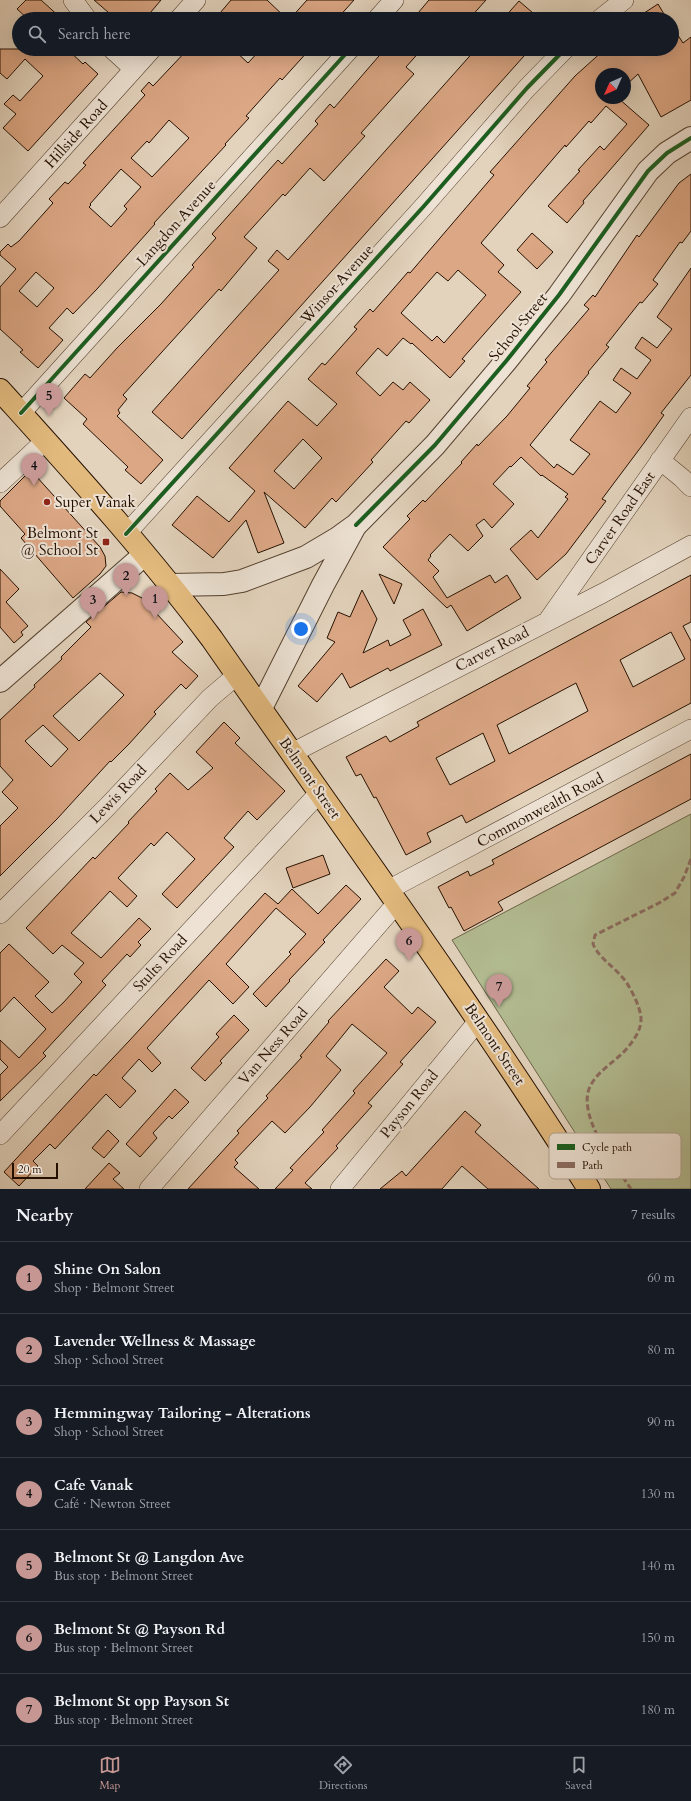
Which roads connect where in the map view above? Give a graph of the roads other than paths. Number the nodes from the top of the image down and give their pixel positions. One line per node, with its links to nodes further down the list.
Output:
1 (73, 0): 5 (street)
2 (196, 0): 6 (street)
3 (394, 0): 7 (street)
4 (624, 0): 8 (street)
5 (82, 12)
6 (185, 12)
7 (383, 12)
8 (609, 12)
9 (120, 56): 13 (street)
10 (146, 56): 13 (street, Hillside Road)
11 (344, 56): 17 (street, Langdon Avenue)
12 (558, 56): 24 (street, Winsor Avenue)
13 (134, 69): 15 (street, Hillside Road)
14 (691, 138): 23 (street, School Street)
15 (0, 218)
16 (0, 390): 17 (main road, Belmont Street)
17 (21, 413): 19 (main road, Belmont Street)
18 (691, 417): 20 (street, Carver Road East)
19 (45, 441): 21 (street); 24 (main road, Belmont Street)
20 (660, 460): 22 (street); 28 (street, Carver Road East)
21 (0, 483)
22 (691, 487)
23 (356, 525): 27 (street, School Street); 31 (street, School Street)
24 (126, 534): 26 (main road, Belmont Street)
25 (691, 545): 28 (street, Carver Road)
26 (144, 555): 27 (main road, Belmont Street); 30 (street)
27 (170, 585): 29 (main road, Belmont Street)
28 (549, 620): 33 (street, Carver Road)
29 (237, 675): 31 (main road, Belmont Street); 36 (street, Lewis Road)
30 (0, 681)
31 (261, 708): 33 (main road, Belmont Street)
32 (691, 729): 35 (street, Commonwealth Road)
33 (292, 753): 34 (main road, Belmont Street)
34 (320, 792): 35 (main road, Belmont Street); 39 (street, Stults Road)
35 (392, 896): 37 (main road, Belmont Street); 41 (street, Van Ness Road)
36 (0, 914)
37 (479, 1020): 38 (main road, Belmont Street); 42 (street, Payson Road)
38 (553, 1133)
39 (0, 1135)
40 (583, 1179): 43 (main road, Belmont Street)
41 (149, 1189)
42 (340, 1189)
43 (589, 1189)

